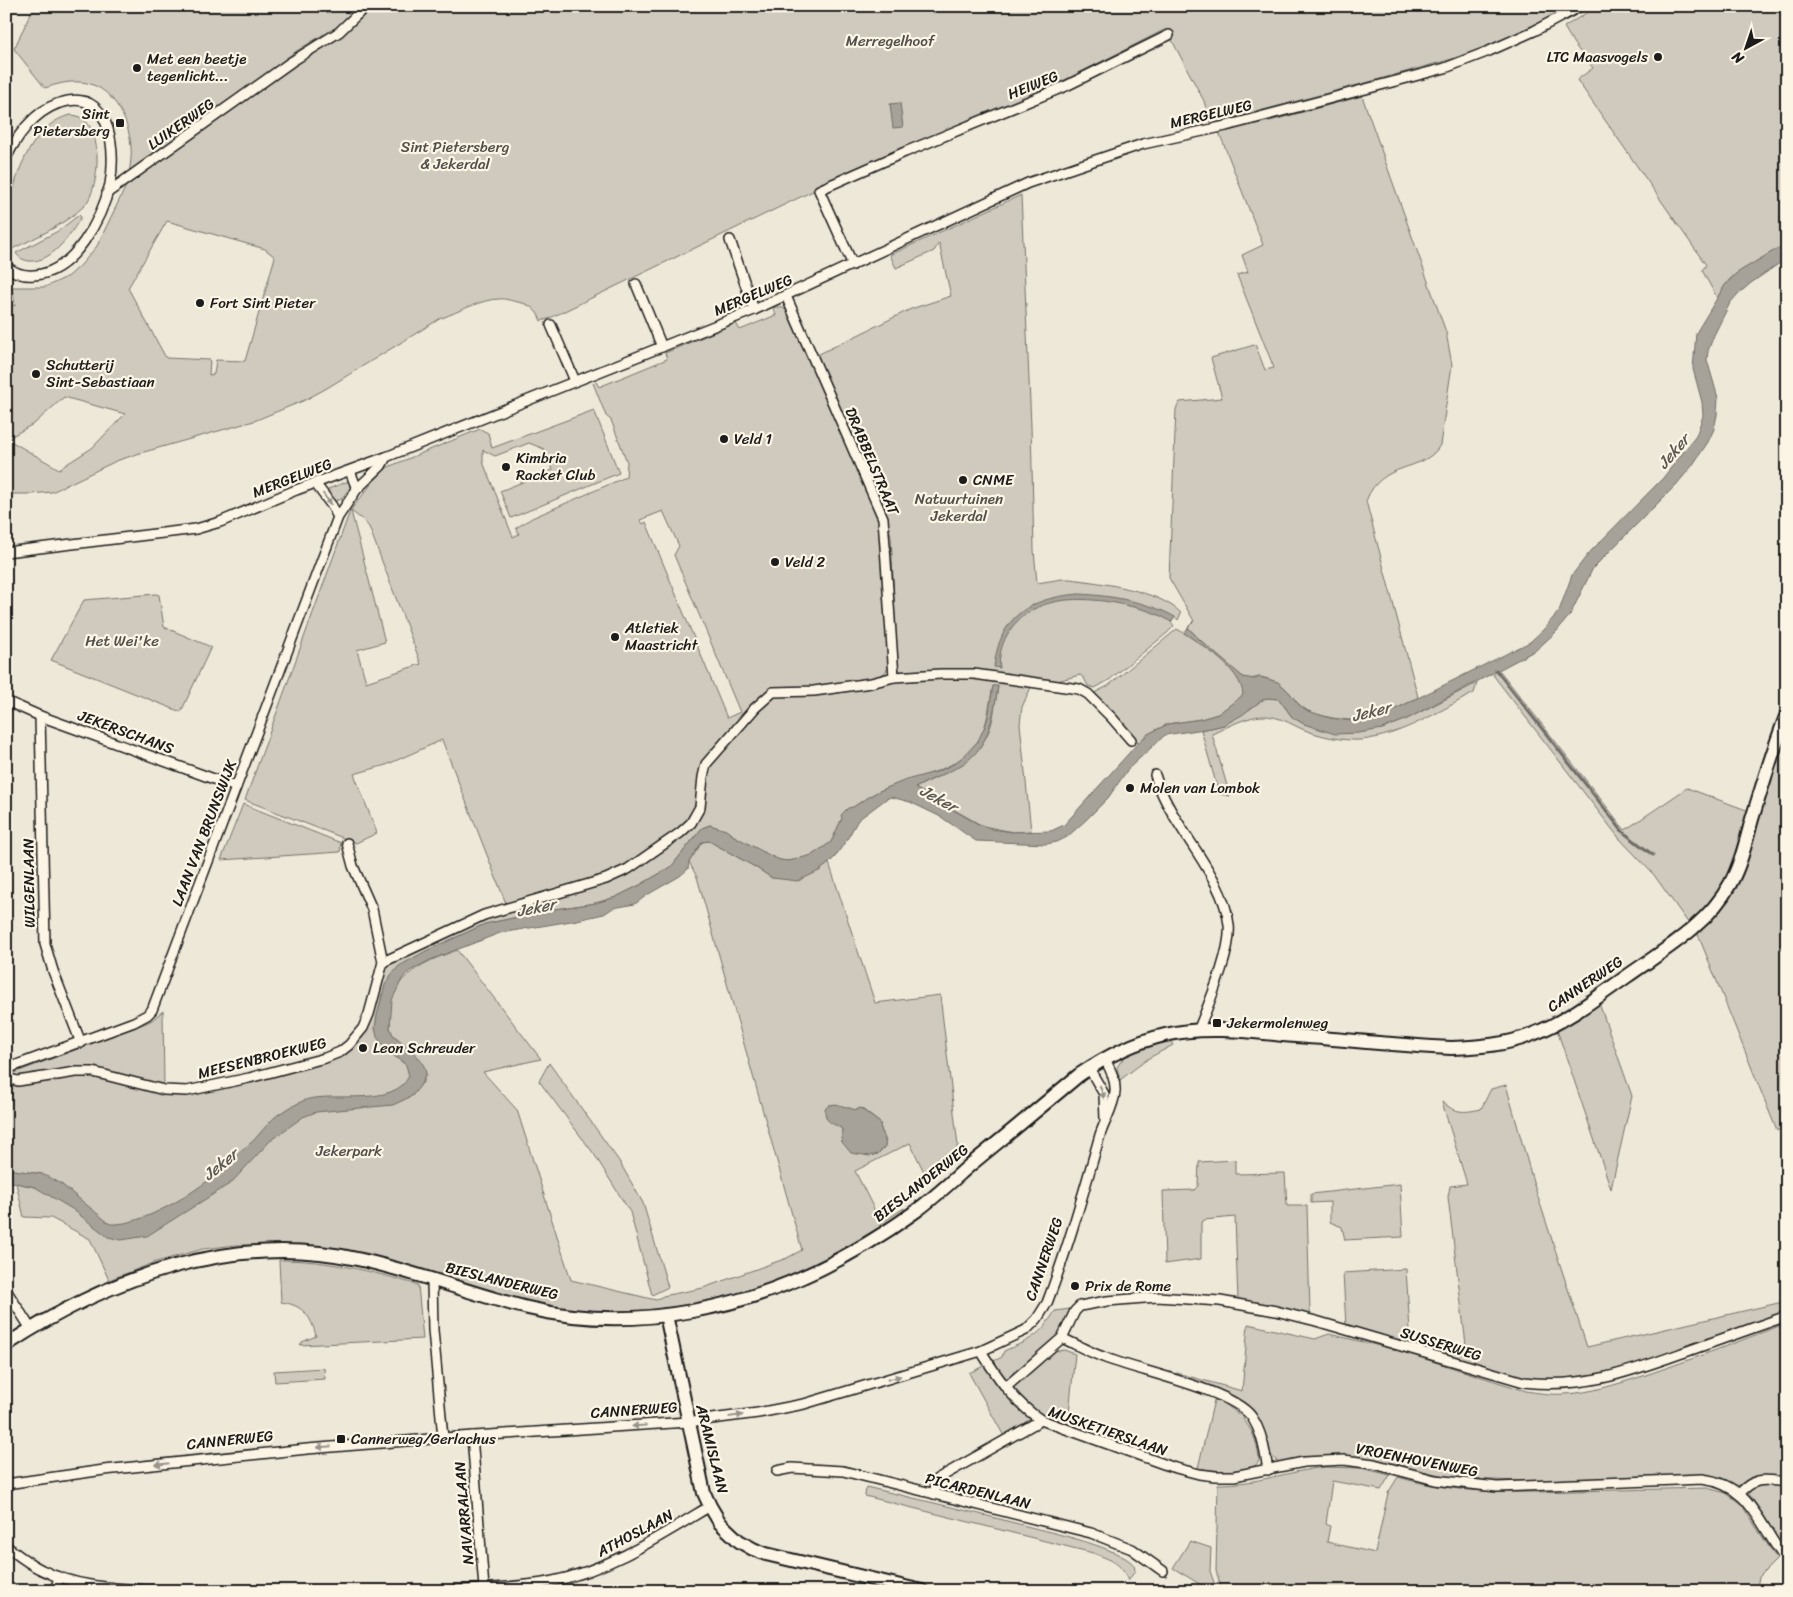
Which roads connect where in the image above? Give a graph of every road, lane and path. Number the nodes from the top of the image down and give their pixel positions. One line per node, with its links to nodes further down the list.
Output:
1 (366, 6): 5 (street, LUIKERWEG)
2 (1581, 6): 7 (street, MERGELWEG)
3 (1169, 35): 7 (street, HEIWEG)
4 (6, 158): 5 (street)
5 (107, 193): 8 (street)
6 (730, 240): 11 (street)
7 (853, 264): 10 (street, MERGELWEG)
8 (6, 266)
9 (636, 284): 13 (street)
10 (786, 296): 11 (street, MERGELWEG); 21 (street, DRABBELSTRAAT)
11 (754, 310): 13 (street, MERGELWEG)
12 (551, 325): 14 (street)
13 (662, 347): 14 (street, MERGELWEG)
14 (575, 382): 15 (street, MERGELWEG)
15 (386, 457): 16 (street, MERGELWEG); 18 (street, LAAN VAN BRUNSWIJK)
16 (350, 471): 17 (street, MERGELWEG); 18 (street)
17 (315, 483): 19 (street, one-way to 19); 20 (street, MERGELWEG)
18 (358, 488): 19 (street, LAAN VAN BRUNSWIJK)
19 (338, 517): 27 (street, LAAN VAN BRUNSWIJK)
20 (6, 552)
21 (894, 677): 25 (street); 29 (street)
22 (6, 701): 24 (street, JEKERSCHANS)
23 (1787, 714): 30 (main road, CANNERWEG)
24 (40, 716): 27 (street, JEKERSCHANS); 31 (street, WILGENLAAN)
25 (1131, 740)
26 (1155, 775): 30 (street)
27 (236, 787): 31 (street, LAAN VAN BRUNSWIJK)
28 (347, 843): 29 (street)
29 (382, 962): 35 (street, MEESENBROEKWEG)
30 (1198, 1031): 32 (main road, CANNERWEG)
31 (81, 1043): 34 (street, LAAN VAN BRUNSWIJK)
32 (1105, 1059): 33 (main road, CANNERWEG); 36 (street, CANNERWEG)
33 (1089, 1068): 36 (street, CANNERWEG, one-way to 36); 39 (main road, BIESLANDERWEG)
34 (6, 1069)
35 (6, 1078)
36 (1105, 1119): 44 (street, CANNERWEG)
37 (432, 1280): 39 (main road, BIESLANDERWEG); 41 (main road, BIESLANDERWEG); 49 (street)
38 (6, 1290): 41 (street)
39 (666, 1316): 47 (main road, ARAMISLAAN)
40 (1787, 1316): 42 (street, SUSSERWEG)
41 (31, 1329): 43 (main road, BIESLANDERWEG)
42 (1062, 1338): 45 (street); 50 (street)
43 (6, 1346)
44 (982, 1351): 45 (street); 47 (street, CANNERWEG, one-way to 44)
45 (1006, 1387): 46 (street)
46 (1041, 1420): 50 (street, MUSKETIERSLAAN); 55 (street, MUSKETIERSLAAN)
47 (688, 1422): 48 (street, CANNERWEG, one-way to 48); 56 (main road, ARAMISLAAN)
48 (472, 1436): 49 (street, CANNERWEG); 62 (street, NAVARRALAAN)
49 (442, 1438): 53 (street, CANNERWEG, one-way to 53)
50 (1268, 1470): 54 (street, VROENHOVENWEG)
51 (777, 1471): 55 (street, PICARDENLAAN)
52 (1787, 1482): 54 (street)
53 (6, 1484)
54 (1740, 1493): 58 (street)
55 (934, 1494): 59 (street, PICARDENLAAN)
56 (710, 1506): 61 (street, ATHOSLAAN); 67 (main road, ARAMISLAAN)
57 (6, 1546): 60 (street)
58 (1787, 1561)
59 (1163, 1570)
60 (59, 1577): 63 (street); 64 (street)
61 (552, 1586): 62 (street, ATHOSLAAN)
62 (484, 1588): 66 (street, ATHOSLAAN)
63 (145, 1590): 65 (street)
64 (55, 1591)
65 (157, 1591)
66 (451, 1591)
67 (922, 1591)

